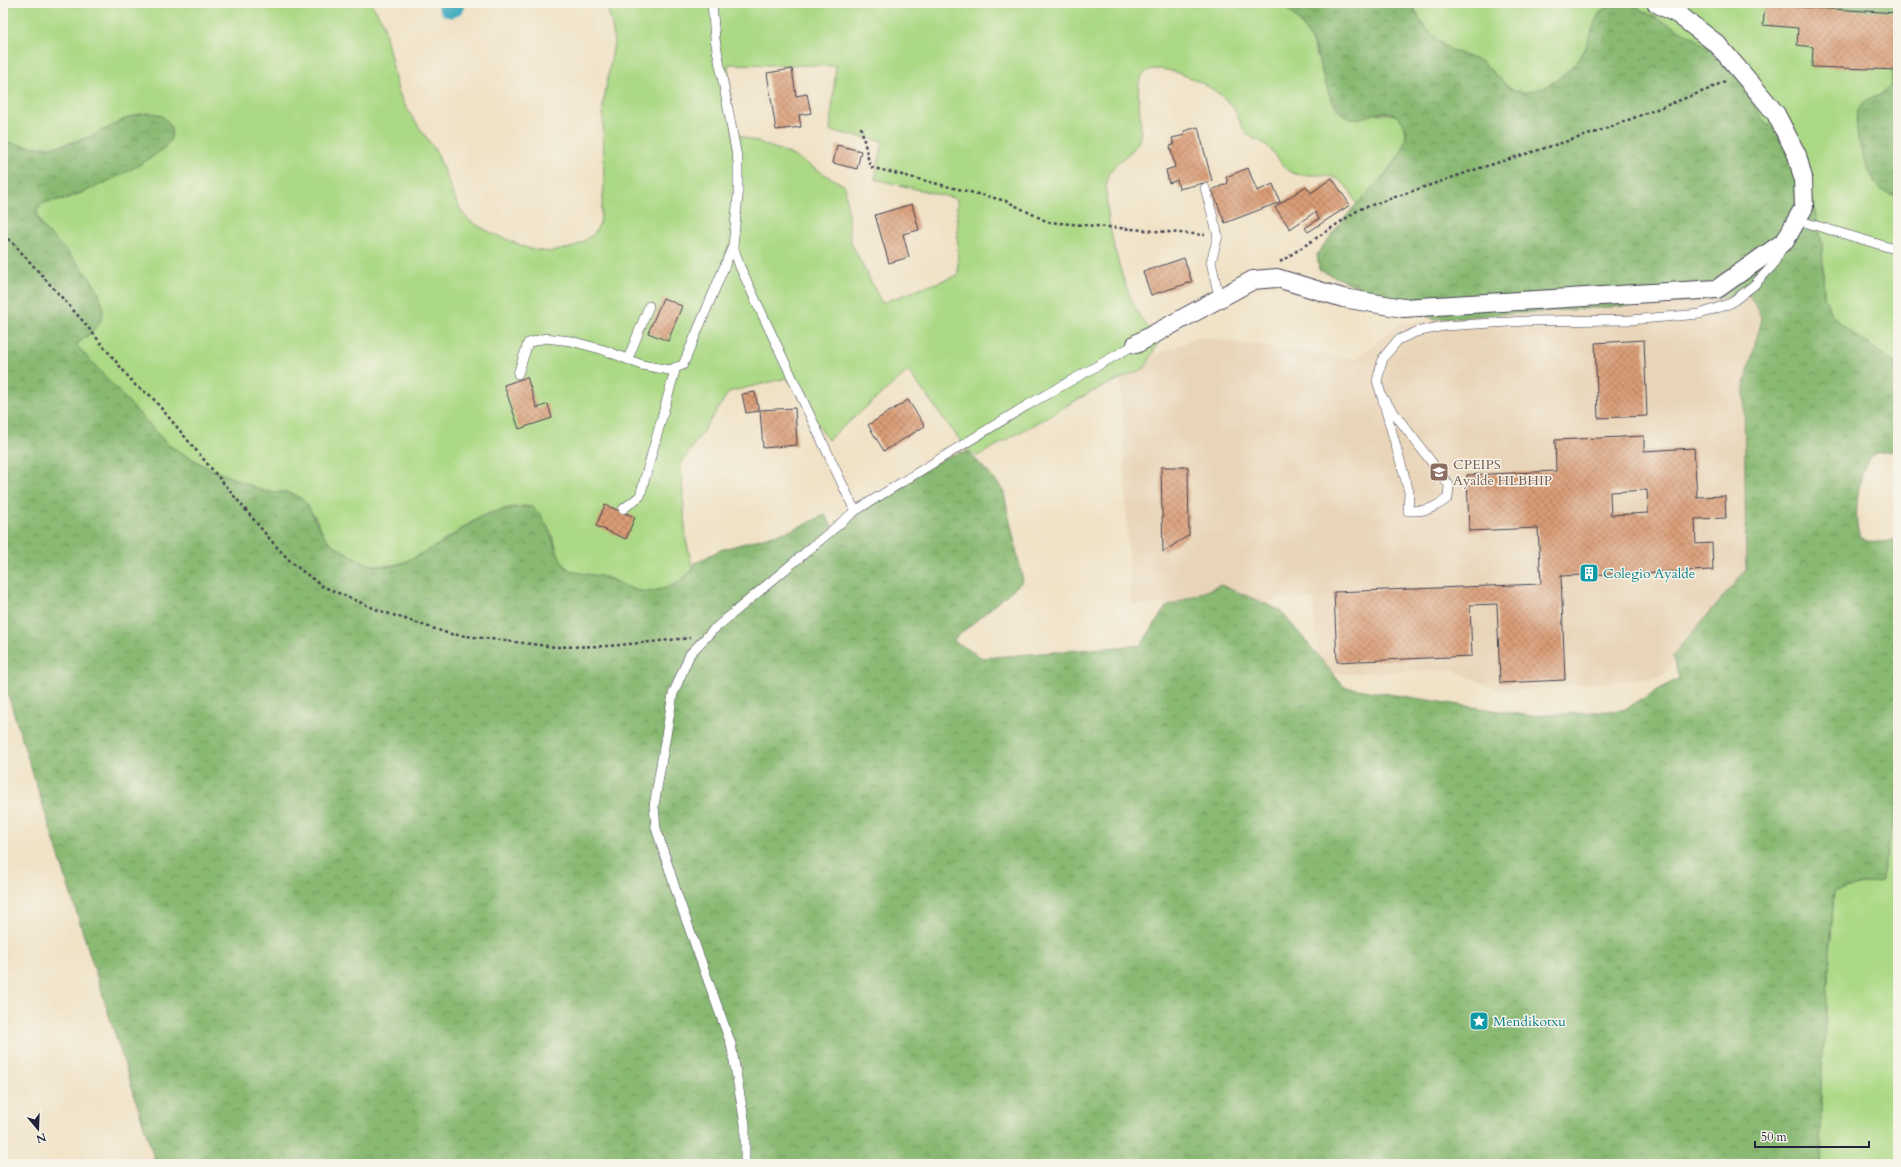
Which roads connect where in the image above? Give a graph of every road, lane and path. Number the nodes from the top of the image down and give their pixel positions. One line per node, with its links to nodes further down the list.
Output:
1 (712, 3): 10 (lane)
2 (1656, 3): 3 (street)
3 (1741, 72): 6 (street); 12 (path)
4 (861, 127): 8 (path)
5 (1205, 188): 8 (lane)
6 (1797, 220): 9 (street); 11 (lane)
7 (3, 236): 22 (path)
8 (1218, 236): 13 (lane)
9 (1785, 241): 13 (street); 19 (lane)
10 (733, 246): 17 (lane); 21 (lane)
11 (1898, 250)
12 (1278, 263)
13 (1220, 297): 15 (street)
14 (649, 306): 16 (lane)
15 (1136, 344): 21 (lane)
16 (628, 359): 17 (lane); 18 (lane)
17 (676, 368): 20 (lane)
18 (518, 374)
19 (1382, 397): 19 (lane)
20 (623, 509)
21 (855, 511): 22 (lane)
22 (708, 635): 23 (lane)
23 (745, 1164)

